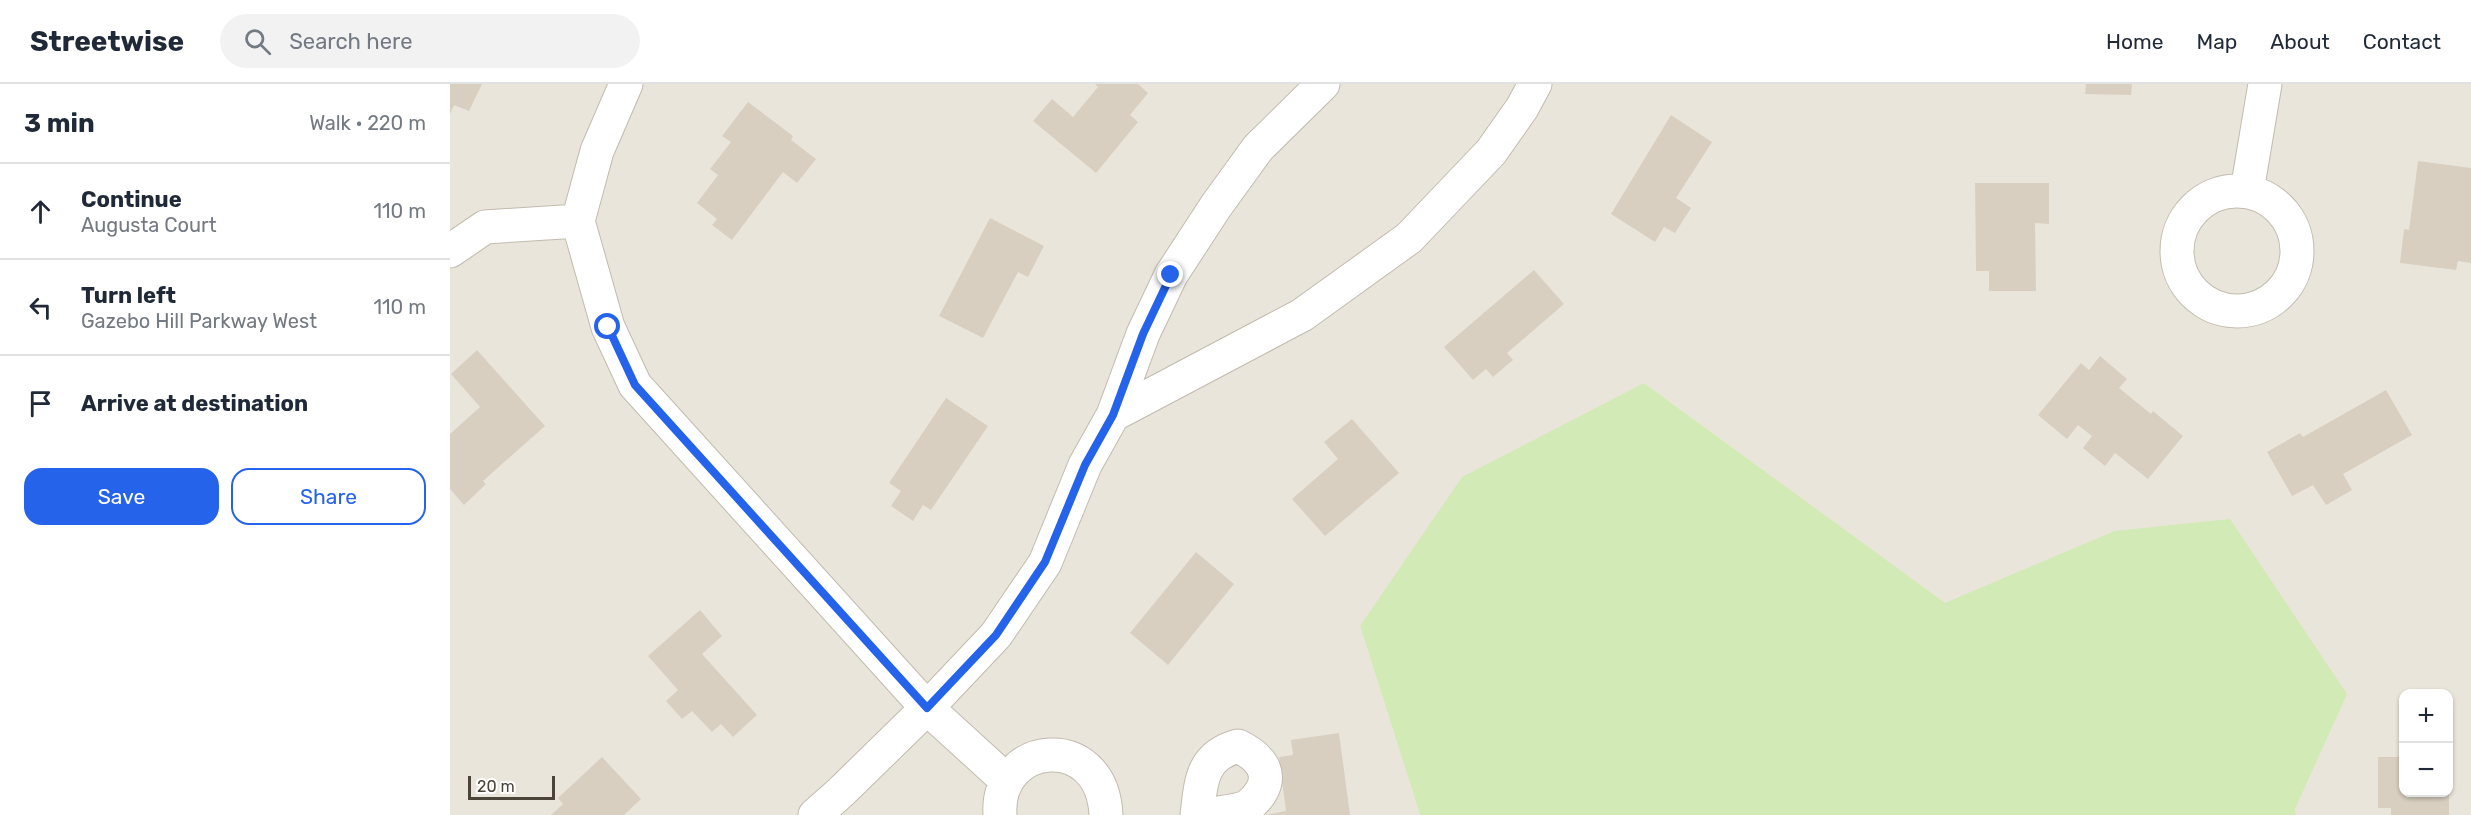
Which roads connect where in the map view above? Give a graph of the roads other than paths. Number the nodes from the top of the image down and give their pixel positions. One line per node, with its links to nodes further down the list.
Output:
1 (626, 84): 6 (street)
2 (1323, 84): 8 (street)
3 (1535, 84): 8 (street)
4 (2265, 84): 5 (street)
5 (2247, 191)
6 (578, 221): 7 (street); 9 (street)
7 (450, 250)
8 (1113, 415): 9 (street)
9 (927, 708): 10 (street); 11 (street)
10 (1006, 780): 12 (street); 13 (street)
11 (814, 815)
12 (1000, 815)
13 (1106, 815)
14 (1197, 815): 15 (street)
15 (1206, 815)

